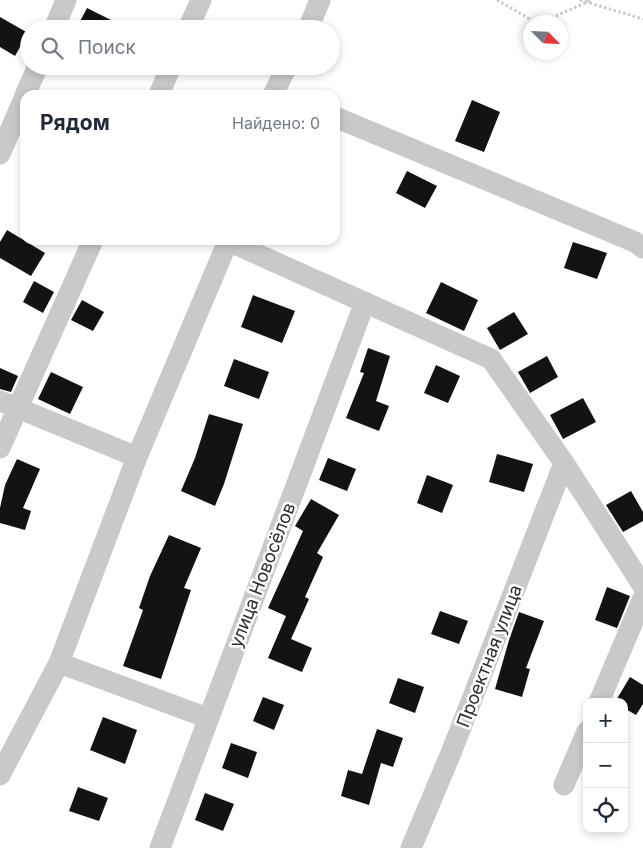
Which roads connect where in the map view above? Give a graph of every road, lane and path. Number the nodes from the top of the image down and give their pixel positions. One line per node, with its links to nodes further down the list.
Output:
1 (66, 0): 11 (street)
2 (201, 0): 12 (street)
3 (320, 0): 13 (street)
4 (497, 0): 8 (path)
5 (580, 0): 7 (path)
6 (592, 0): 7 (path)
7 (587, 2): 9 (path); 10 (path)
8 (523, 15)
9 (558, 15)
10 (643, 19)
11 (58, 20)
12 (192, 20)
13 (312, 20)
14 (34, 75): 17 (street)
15 (168, 75): 18 (street)
16 (284, 75): 19 (street)
17 (27, 90)
18 (160, 90)
19 (279, 90)
20 (20, 107): 22 (street)
21 (340, 120): 26 (street)
22 (0, 154)
23 (90, 245): 28 (street)
24 (226, 245): 30 (street)
25 (239, 245): 27 (street)
26 (643, 248)
27 (365, 302): 31 (street); 36 (street, улица Новосёлов)
28 (8, 405): 29 (street); 30 (street)
29 (0, 448)
30 (137, 457): 34 (street)
31 (564, 464): 32 (street); 41 (street, Проектная улица)
32 (643, 586)
33 (643, 598): 35 (street)
34 (59, 663): 36 (street); 38 (street)
35 (601, 698)
36 (208, 718): 40 (street, улица Новосёлов)
37 (583, 740): 39 (street)
38 (0, 775)
39 (564, 785)
40 (160, 848)
41 (411, 848)

